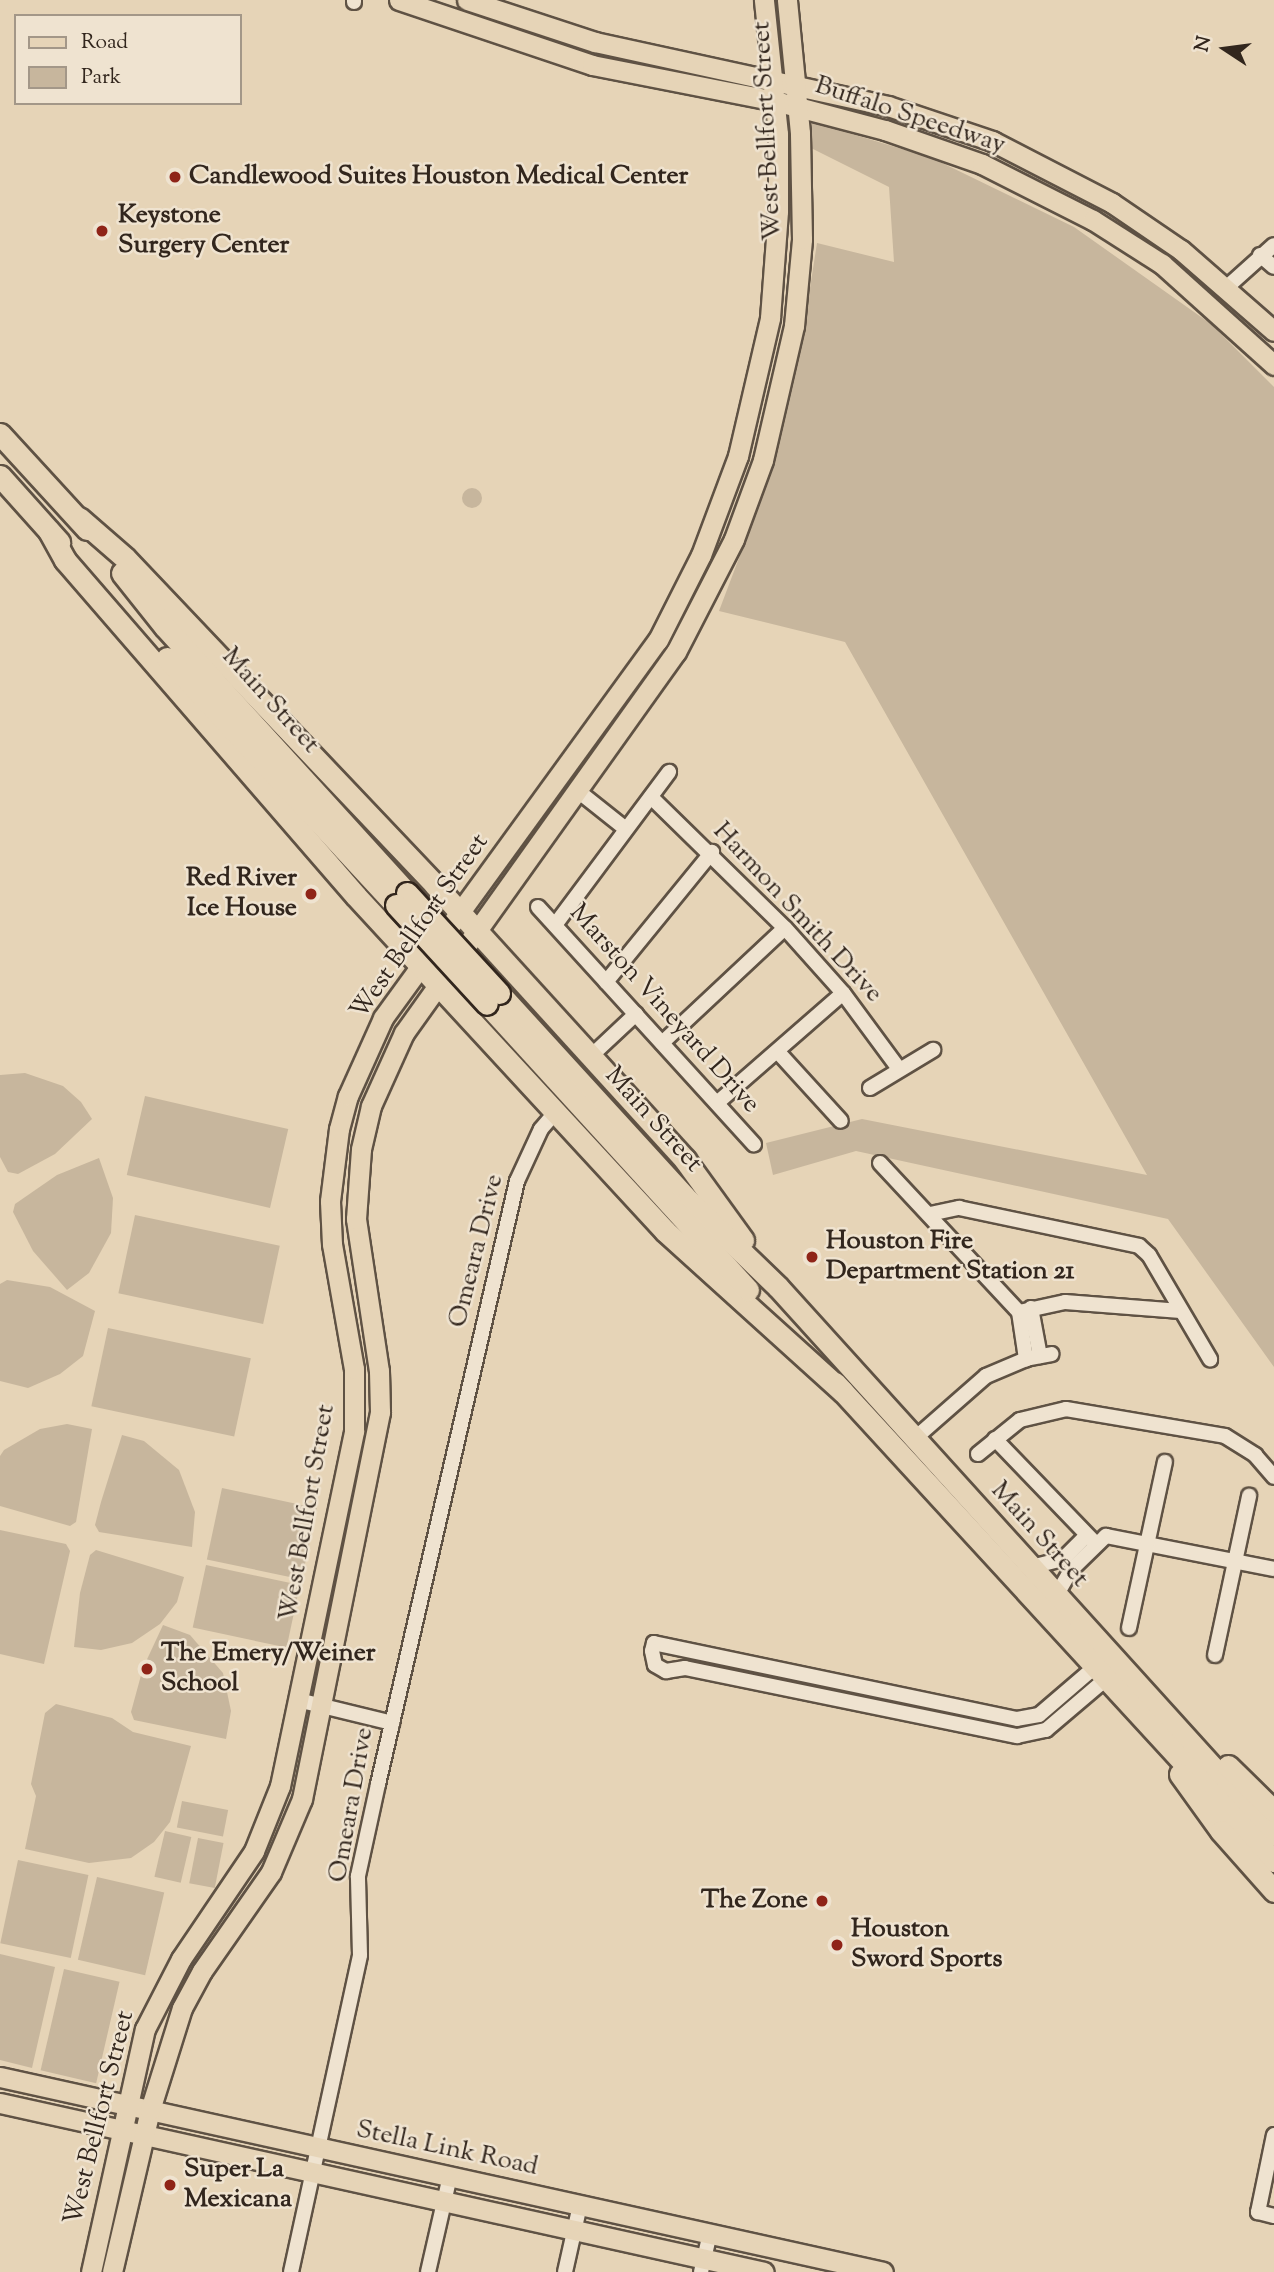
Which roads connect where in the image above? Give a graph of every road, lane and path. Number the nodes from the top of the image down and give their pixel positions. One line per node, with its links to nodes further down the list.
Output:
1 (398, 0): 6 (main road, Buffalo Speedway)
2 (467, 0): 5 (main road, Buffalo Speedway)
3 (764, 0): 7 (main road, West Bellfort Street)
4 (787, 0): 8 (main road, West Bellfort Street)
5 (498, 6): 6 (main road); 7 (main road, Buffalo Speedway)
6 (495, 34): 9 (main road, Buffalo Speedway)
7 (773, 80): 8 (main road, Buffalo Speedway); 9 (main road, West Bellfort Street)
8 (794, 84): 10 (main road, West Bellfort Street); 11 (main road, Buffalo Speedway)
9 (775, 101): 10 (main road, Buffalo Speedway); 17 (main road, West Bellfort Street)
10 (797, 107): 12 (main road, Buffalo Speedway); 18 (main road, West Bellfort Street)
11 (992, 141): 12 (main road); 16 (main road, Buffalo Speedway)
12 (982, 164): 19 (main road, Buffalo Speedway)
13 (1274, 245): 14 (street)
14 (1260, 255): 15 (street); 20 (street)
15 (1274, 267)
16 (1204, 269): 19 (main road); 20 (main road, Buffalo Speedway)
17 (774, 281): 18 (main road); 23 (main road, West Bellfort Street)
18 (799, 282): 24 (main road, West Bellfort Street)
19 (1190, 287): 22 (main road, Buffalo Speedway)
20 (1226, 288): 21 (main road, Buffalo Speedway)
21 (1274, 331)
22 (1274, 365)
23 (752, 407): 24 (main road); 29 (main road, West Bellfort Street)
24 (775, 415): 30 (main road, West Bellfort Street)
25 (0, 434): 27 (highway, Main Street)
26 (0, 476): 28 (highway, Main Street)
27 (79, 518): 37 (highway); 38 (highway, Main Street)
28 (49, 531): 38 (highway, Main Street); 41 (highway)
29 (658, 640): 30 (main road); 32 (main road, West Bellfort Street)
30 (676, 652): 33 (main road, West Bellfort Street)
31 (669, 772): 34 (street)
32 (561, 777): 33 (main road); 40 (main road, West Bellfort Street)
33 (578, 791): 35 (street); 44 (main road, West Bellfort Street)
34 (651, 797): 35 (street); 36 (street, Harmon Smith Drive)
35 (626, 829): 42 (street)
36 (712, 852): 43 (street, Harmon Smith Drive); 47 (street)
37 (435, 886): 40 (highway); 41 (highway)
38 (402, 899): 50 (highway, Main Street, bridge)
39 (538, 907): 42 (street, Marston Vineyard Drive)
40 (460, 914): 44 (highway); 45 (main road, West Bellfort Street)
41 (380, 922): 45 (highway)
42 (555, 925): 47 (street, Marston Vineyard Drive)
43 (785, 928): 49 (street, Harmon Smith Drive); 53 (street)
44 (478, 933): 46 (highway); 48 (main road, West Bellfort Street)
45 (420, 964): 48 (highway); 62 (main road, West Bellfort Street)
46 (512, 971): 52 (highway); 56 (highway)
47 (606, 982): 51 (street, Marston Vineyard Drive)
48 (439, 984): 52 (highway); 63 (main road, West Bellfort Street)
49 (844, 993): 55 (street); 57 (street, Harmon Smith Drive)
50 (493, 998): 67 (highway, Main Street); 73 (highway, Main Street)
51 (633, 1011): 53 (street, Marston Vineyard Drive); 56 (street)
52 (464, 1012): 60 (highway)
53 (662, 1043): 59 (street, Marston Vineyard Drive)
54 (933, 1050): 57 (street)
55 (778, 1052): 59 (street); 61 (street)
56 (588, 1054): 67 (highway)
57 (899, 1069): 58 (street)
58 (870, 1088)
59 (717, 1103): 64 (street, Marston Vineyard Drive)
60 (556, 1112): 73 (highway); 100 (street, Omeara Drive)
61 (841, 1121)
62 (339, 1129): 63 (main road); 69 (main road, West Bellfort Street)
63 (363, 1136): 68 (main road, West Bellfort Street)
64 (754, 1144)
65 (880, 1163): 66 (street)
66 (930, 1214): 70 (street); 71 (street)
67 (778, 1287): 75 (highway, Main Street)
68 (367, 1290): 69 (main road); 79 (main road, West Bellfort Street)
69 (342, 1294): 77 (main road, West Bellfort Street)
70 (1025, 1310): 71 (street); 75 (street)
71 (1181, 1311): 72 (street)
72 (1210, 1359)
73 (843, 1391): 93 (highway, Main Street)
74 (995, 1439): 76 (street); 80 (street); 82 (street)
75 (913, 1440): 86 (highway, Main Street)
76 (978, 1454)
77 (348, 1462): 79 (main road); 97 (main road, West Bellfort Street)
78 (1165, 1462): 83 (street)
79 (373, 1467): 98 (main road, West Bellfort Street)
80 (1274, 1476)
81 (1249, 1496): 85 (street)
82 (1091, 1540): 83 (street); 84 (street)
83 (1148, 1542): 85 (street); 89 (street)
84 (1073, 1558): 86 (street); 88 (street)
85 (1235, 1560): 87 (street); 90 (street)
86 (1031, 1567): 88 (highway, Main Street)
87 (1274, 1569)
88 (1056, 1596): 93 (highway, Main Street)
89 (1129, 1628)
90 (1214, 1655)
91 (712, 1656): 92 (street); 92 (street); 94 (street)
92 (708, 1672): 96 (street)
93 (1109, 1672): 95 (highway, Main Street); 99 (street); 101 (street); 102 (highway); 103 (highway, Main Street)
94 (842, 1682): 96 (street); 99 (street)
95 (1123, 1696): 104 (highway, Main Street); 105 (highway)
96 (838, 1698): 101 (street)
97 (298, 1700): 98 (street); 106 (main road, West Bellfort Street)
98 (321, 1706): 100 (street); 107 (main road, West Bellfort Street)
99 (991, 1714): 101 (street)
100 (392, 1723): 115 (street, Omeara Drive)
101 (987, 1730)
102 (1274, 1811)
103 (1274, 1835)
104 (1274, 1861)
105 (1274, 1891)
106 (193, 1942): 107 (main road); 110 (main road, West Bellfort Street)
107 (212, 1958): 111 (main road, West Bellfort Street)
108 (0, 2077): 110 (main road, Stella Link Road)
109 (0, 2103): 112 (main road, Stella Link Road)
110 (128, 2105): 111 (main road, Stella Link Road); 112 (main road, West Bellfort Street)
111 (150, 2110): 113 (main road, West Bellfort Street); 115 (main road, Stella Link Road)
112 (122, 2130): 113 (main road, Stella Link Road); 124 (main road, West Bellfort Street)
113 (144, 2135): 117 (main road, Stella Link Road); 125 (main road, West Bellfort Street)
114 (1274, 2135): 116 (street)
115 (318, 2147): 117 (street, Omeara Drive); 118 (main road, Stella Link Road)
116 (1272, 2153): 121 (street)
117 (313, 2172): 119 (main road, Stella Link Road); 130 (street, Omeara Drive)
118 (450, 2176): 119 (street); 120 (main road, Stella Link Road)
119 (444, 2201): 122 (main road, Stella Link Road); 131 (street)
120 (580, 2205): 122 (street); 123 (main road, Stella Link Road)
121 (1274, 2216)
122 (574, 2230): 126 (main road, Stella Link Road); 132 (street)
123 (710, 2234): 126 (street); 127 (main road, Stella Link Road)
124 (96, 2247): 125 (main road); 128 (main road, West Bellfort Street)
125 (116, 2252): 129 (main road, West Bellfort Street)
126 (703, 2265): 133 (main road, Stella Link Road)
127 (838, 2267): 134 (main road, Stella Link Road)
128 (91, 2272)
129 (112, 2272)
130 (291, 2272)
131 (428, 2272)
132 (565, 2272)
133 (764, 2272)
134 (883, 2272)

